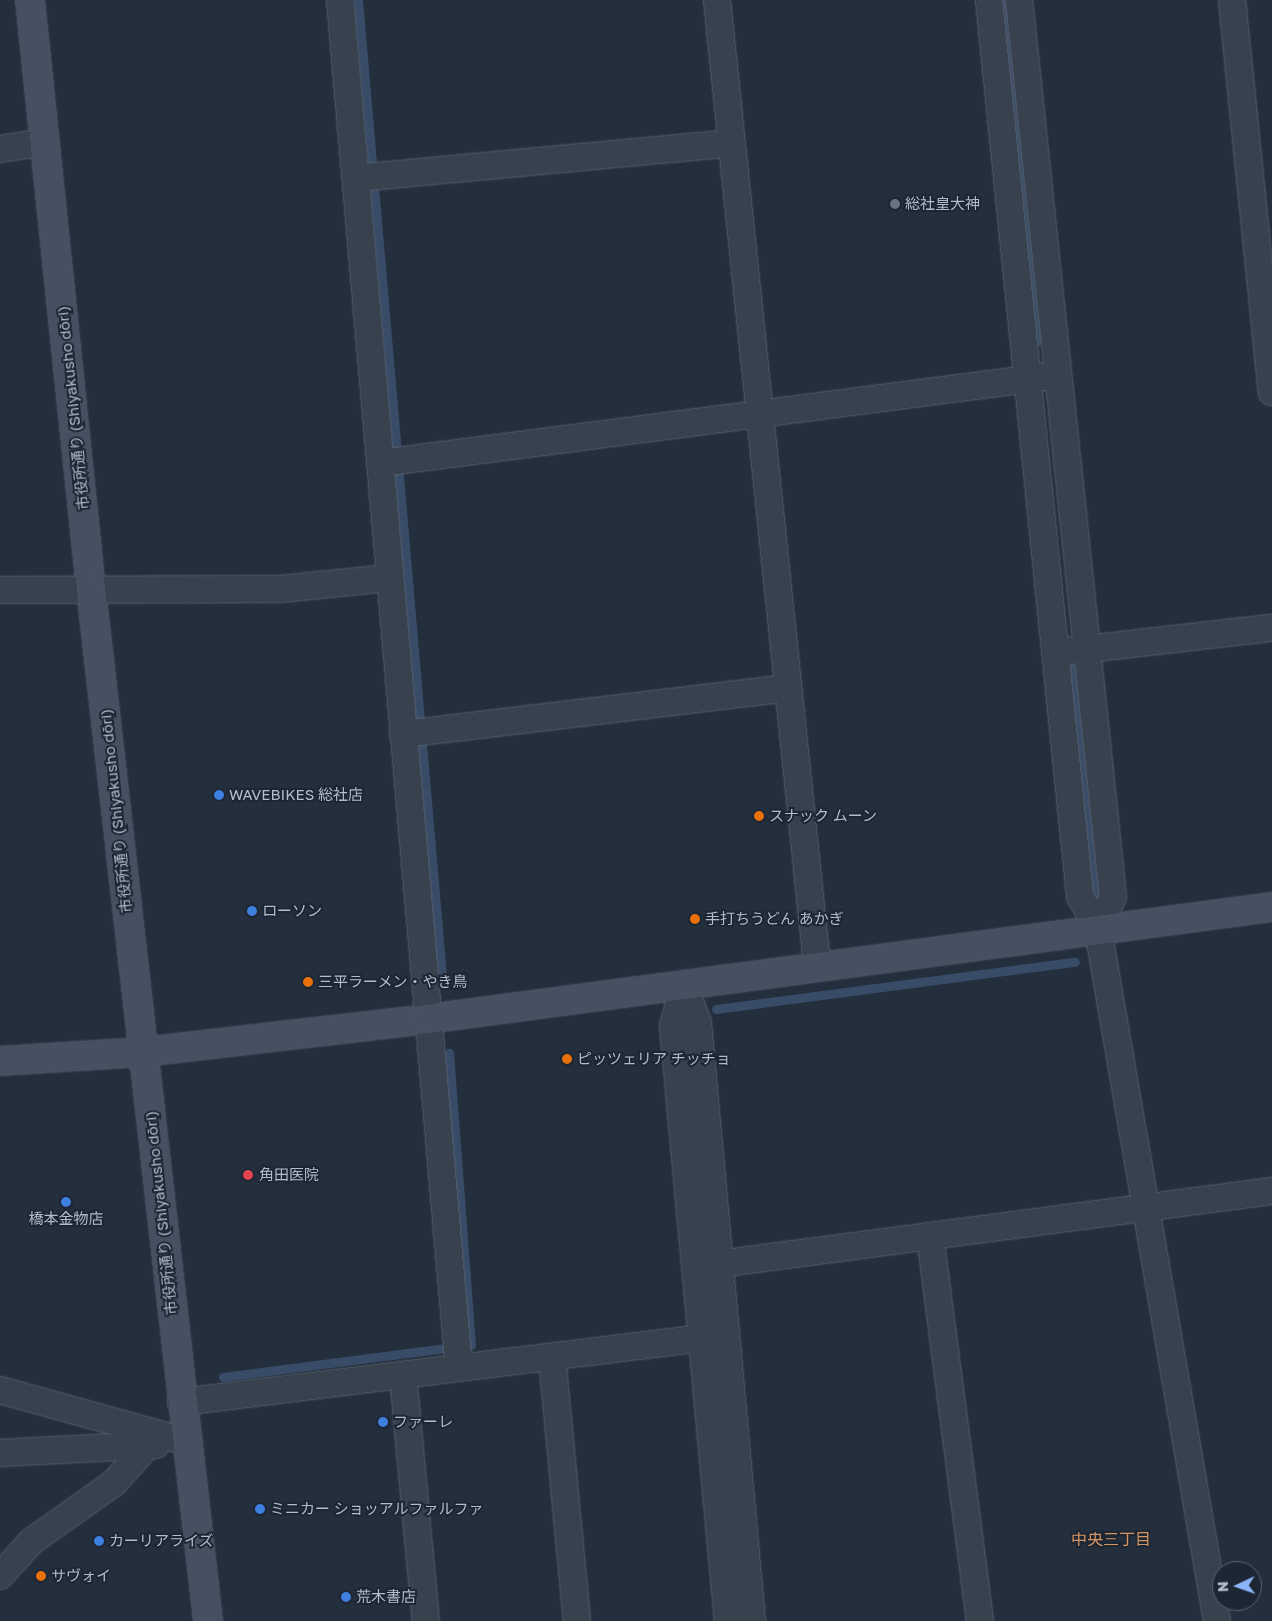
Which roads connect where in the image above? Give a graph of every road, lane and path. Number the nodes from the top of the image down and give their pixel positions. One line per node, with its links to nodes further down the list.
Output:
1 (30, 0): 7 (street, 市役所通り (Shiyakusho dōri))
2 (340, 0): 10 (street)
3 (717, 0): 8 (street)
4 (989, 0): 11 (street)
5 (1019, 0): 11 (street)
6 (1232, 0): 12 (street)
7 (45, 142): 9 (street); 16 (street, 市役所通り (Shiyakusho dōri))
8 (731, 143): 10 (street); 13 (street)
9 (0, 149)
10 (368, 177): 14 (street)
11 (1041, 378): 13 (street); 19 (street)
12 (1272, 392)
13 (760, 414): 14 (street); 20 (street)
14 (393, 461): 15 (street)
15 (389, 578): 16 (street); 21 (street)
16 (91, 589): 17 (street); 27 (street, 市役所通り (Shiyakusho dōri))
17 (0, 590)
18 (1272, 628): 19 (street)
19 (1070, 651): 23 (street)
20 (788, 688): 21 (street); 24 (street)
21 (416, 733): 26 (street)
22 (1272, 907): 23 (street)
23 (1098, 929): 24 (street); 30 (street)
24 (817, 965): 25 (street)
25 (684, 985): 26 (street); 32 (street)
26 (427, 1019): 27 (street); 34 (street)
27 (143, 1052): 28 (street); 38 (street, 市役所通り (Shiyakusho dōri))
28 (0, 1061)
29 (1272, 1191): 30 (street)
30 (1145, 1207): 31 (street); 49 (street)
31 (930, 1236): 32 (street); 48 (street)
32 (707, 1266): 33 (street)
33 (714, 1337): 35 (street); 46 (street); 47 (street)
34 (457, 1354): 35 (street); 36 (street)
35 (552, 1357): 45 (street)
36 (403, 1375): 38 (street); 44 (street)
37 (0, 1390): 39 (street)
38 (182, 1402): 39 (street, 市役所通り (Shiyakusho dōri))
39 (187, 1442): 40 (street); 43 (street, 市役所通り (Shiyakusho dōri))
40 (147, 1446): 41 (street); 42 (street)
41 (0, 1454)
42 (0, 1576)
43 (208, 1621)
44 (426, 1621)
45 (577, 1621)
46 (728, 1621)
47 (752, 1621)
48 (980, 1621)
49 (1217, 1621)

